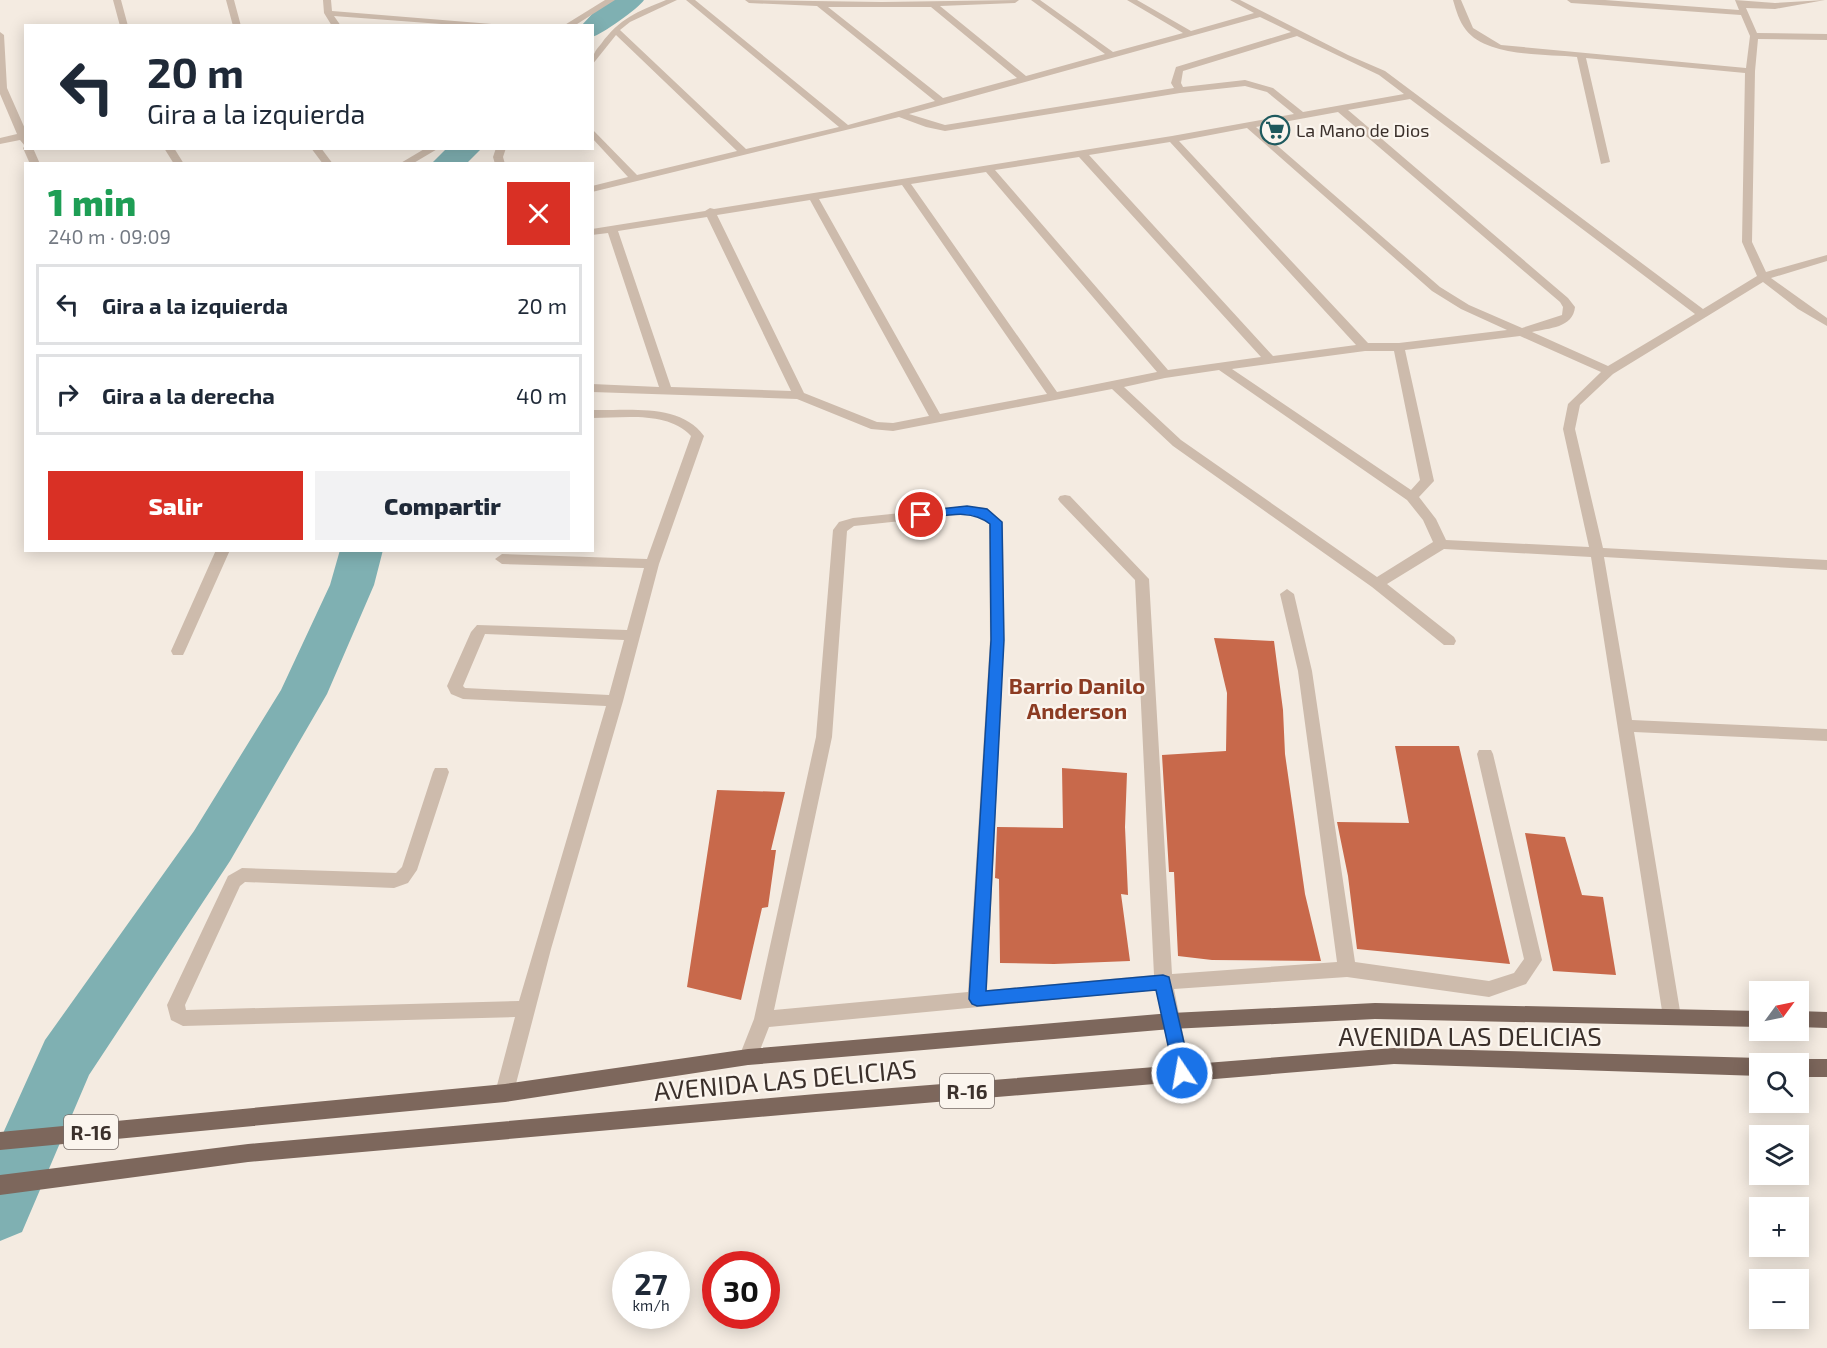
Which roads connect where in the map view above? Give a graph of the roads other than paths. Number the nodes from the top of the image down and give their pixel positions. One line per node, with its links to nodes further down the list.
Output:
1 (117, 0): 23 (street)
2 (230, 0): 24 (street)
3 (327, 0): 21 (street)
4 (611, 0): 27 (street)
5 (673, 0): 28 (street)
6 (690, 0): 46 (street)
7 (748, 0): 17 (street)
8 (1015, 0): 16 (street)
9 (1035, 0): 34 (street)
10 (1131, 0): 30 (street)
11 (1234, 0): 22 (street)
12 (1457, 0): 35 (street)
13 (1570, 0): 18 (street)
14 (1821, 0): 20 (street)
15 (845, 2): 17 (street); 19 (street)
16 (964, 2): 19 (street)
17 (817, 3): 41 (street)
18 (1676, 4): 20 (street)
19 (935, 6): 38 (street)
20 (1742, 6): 32 (street)
21 (328, 13): 25 (street); 26 (street)
22 (1261, 14): 29 (street); 30 (street)
23 (123, 24)
24 (236, 24)
25 (336, 24)
26 (484, 24)
27 (570, 24)
28 (615, 30): 36 (street); 52 (street)
29 (1298, 33): 39 (street); 40 (street)
30 (1191, 34): 34 (street)
31 (0, 35): 48 (street)
32 (1754, 36): 33 (street); 37 (street)
33 (1827, 37)
34 (1112, 55): 38 (street)
35 (1581, 56): 37 (street); 55 (street)
36 (594, 59)
37 (1750, 71): 65 (street)
38 (1023, 78): 41 (street)
39 (1180, 90): 43 (street); 44 (street)
40 (1414, 95): 42 (street); 66 (street)
41 (941, 101): 43 (street)
42 (1341, 109): 44 (street); 68 (street)
43 (898, 113): 46 (street)
44 (1302, 116): 45 (street)
45 (1249, 125): 49 (street); 68 (street)
46 (846, 129): 52 (street)
47 (594, 134): 57 (street)
48 (24, 139): 50 (street)
49 (1172, 139): 53 (street); 69 (street)
50 (0, 141)
51 (430, 150): 54 (street)
52 (745, 153): 57 (street)
53 (1081, 153): 56 (street); 71 (street)
54 (408, 162)
55 (1605, 162)
56 (988, 168): 58 (street); 74 (street)
57 (635, 179): 59 (street)
58 (905, 182): 60 (street); 79 (street)
59 (594, 189)
60 (812, 195): 61 (street); 81 (street)
61 (710, 211): 62 (street); 78 (street)
62 (612, 229): 63 (street); 77 (street)
63 (594, 232)
64 (1827, 258): 65 (street)
65 (1763, 277): 66 (street); 67 (street)
66 (1702, 315): 73 (street)
67 (1827, 322)
68 (1520, 332): 70 (street); 73 (street)
69 (1365, 347): 70 (street); 71 (street)
70 (1399, 347): 82 (street)
71 (1269, 359): 72 (street)
72 (1222, 367): 74 (street); 82 (street)
73 (1609, 371): 86 (street)
74 (1166, 374): 75 (street)
75 (1115, 385): 79 (street); 90 (street)
76 (594, 388): 77 (street)
77 (666, 390): 78 (street)
78 (799, 395): 81 (street)
79 (1054, 396): 81 (street)
80 (594, 414): 88 (street)
81 (936, 418)
82 (1412, 497): 84 (street)
83 (1065, 499): 101 (street)
84 (1441, 544): 86 (street); 90 (street)
85 (222, 552): 94 (street)
86 (1597, 554): 89 (street); 96 (street)
87 (502, 559): 88 (street)
88 (652, 564): 92 (street)
89 (1827, 565)
90 (1377, 584): 93 (street)
91 (1287, 594): 100 (street)
92 (633, 635): 95 (street); 95 (street)
93 (1449, 641)
94 (178, 651)
95 (615, 701): 103 (street)
96 (1627, 726): 97 (street); 104 (street)
97 (1827, 735)
98 (1485, 754): 100 (street)
99 (441, 772): 103 (street)
100 (1347, 969): 101 (street)
101 (1163, 982): 102 (street); 109 (street)
102 (977, 999): 105 (street); 105 (street)
103 (526, 1010): 115 (street)
104 (1672, 1017): 106 (main road, AVENIDA LAS DELICIAS / R-16); 109 (main road, AVENIDA LAS DELICIAS / R-16)
105 (763, 1019): 110 (street)
106 (1749, 1019)
107 (1809, 1020): 108 (main road)
108 (1827, 1020)
109 (1171, 1021): 110 (main road, AVENIDA LAS DELICIAS / R-16); 114 (street)
110 (748, 1057): 115 (main road, AVENIDA LAS DELICIAS / R-16)
111 (1749, 1066): 114 (main road, AVENIDA LAS DELICIAS / R-16)
112 (1809, 1068): 113 (main road)
113 (1827, 1068)
114 (1182, 1073): 117 (main road, AVENIDA LAS DELICIAS / R-16)
115 (505, 1093): 116 (main road, AVENIDA LAS DELICIAS / R-16)
116 (0, 1141)
117 (0, 1185)

